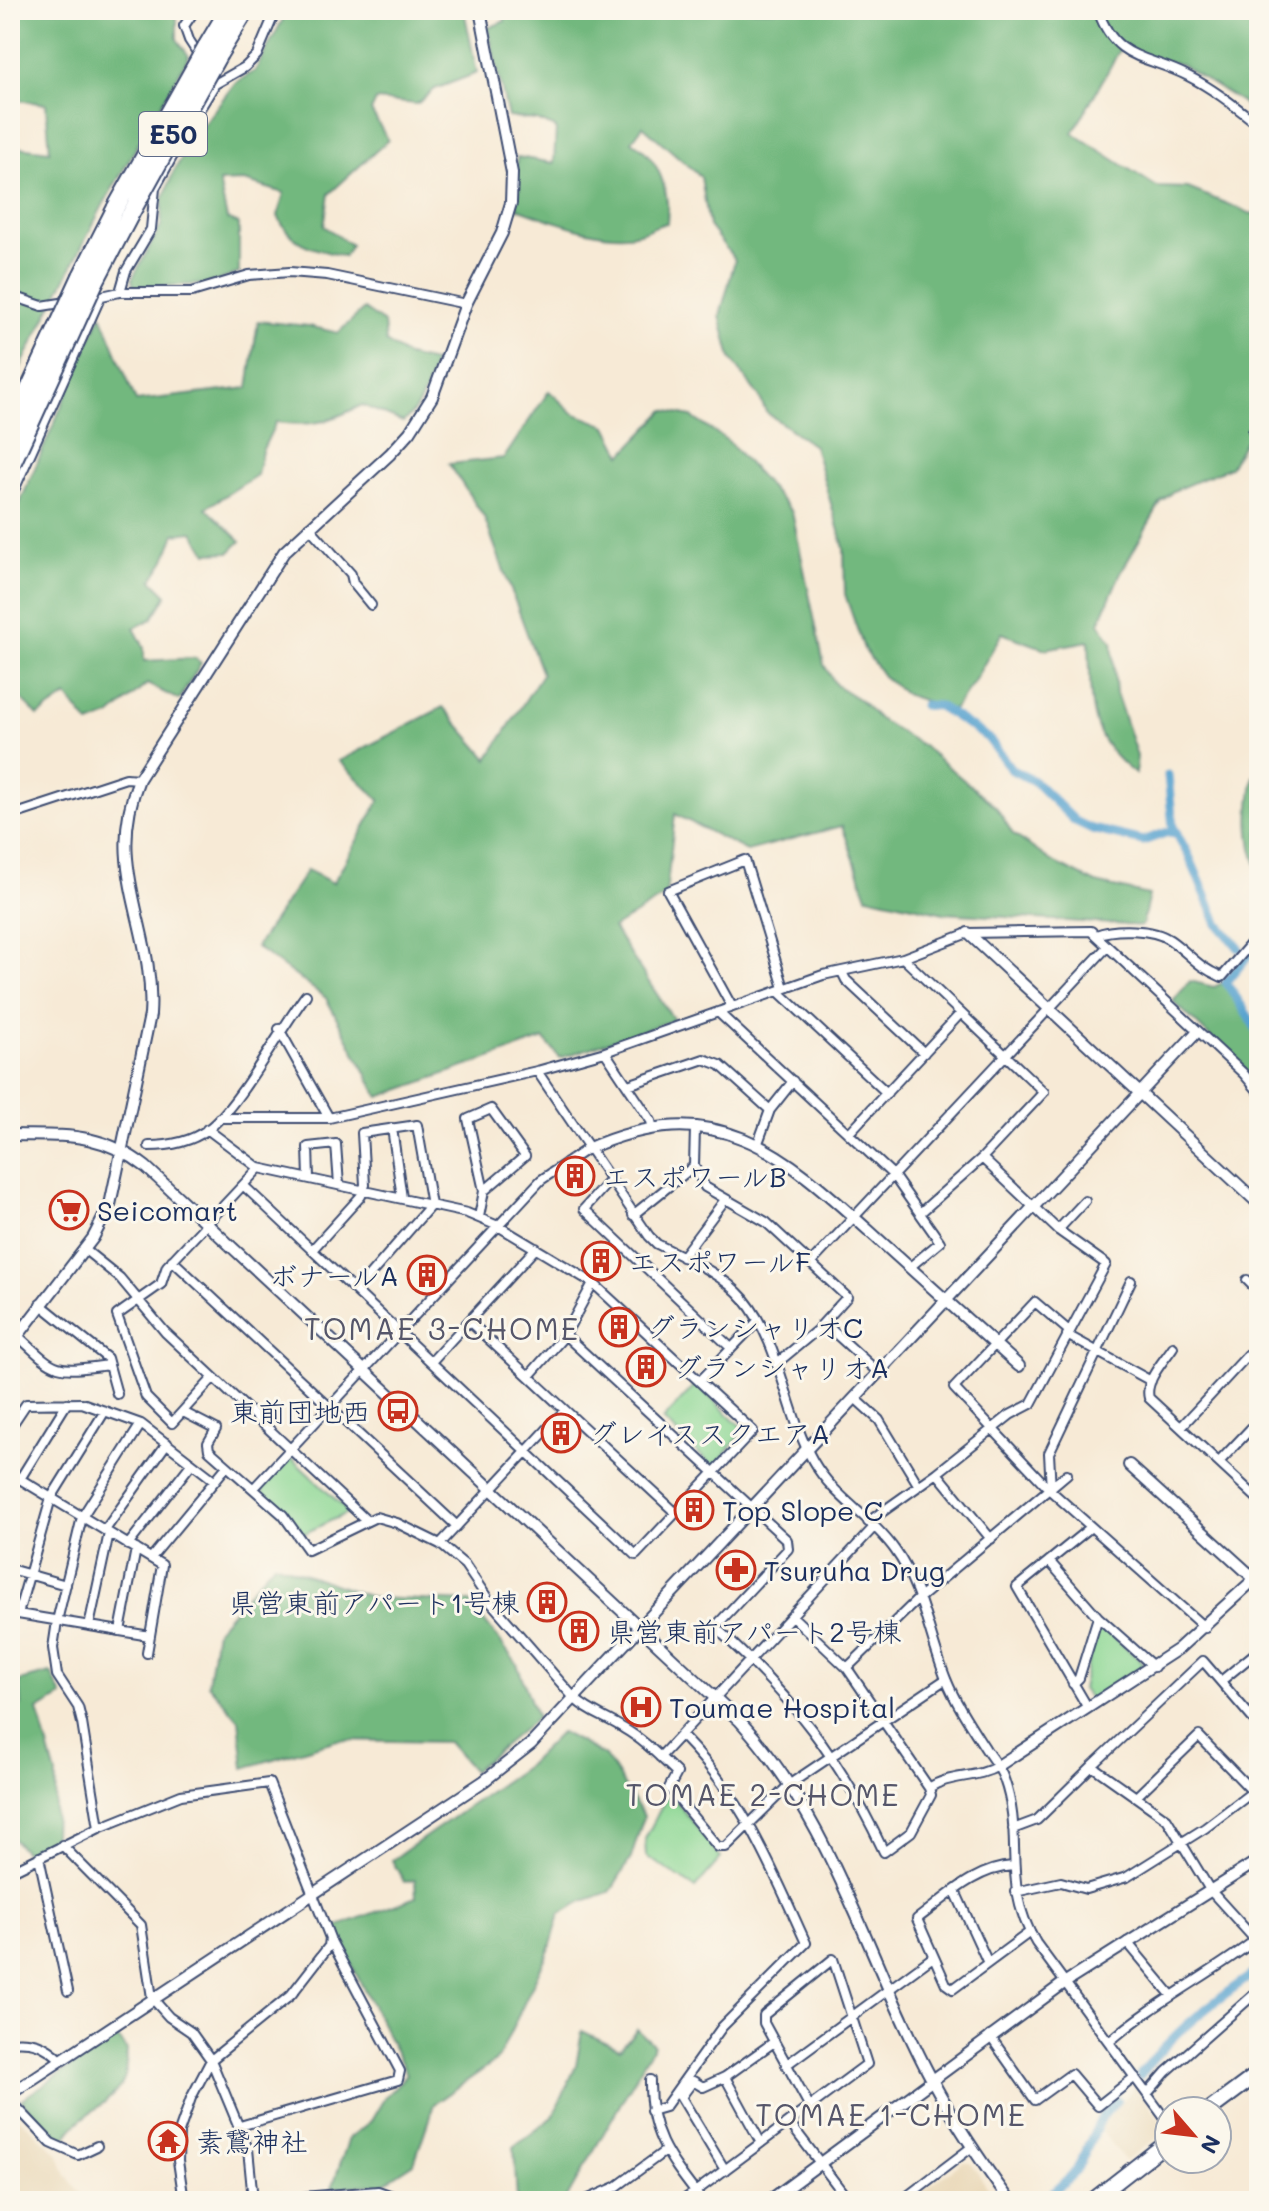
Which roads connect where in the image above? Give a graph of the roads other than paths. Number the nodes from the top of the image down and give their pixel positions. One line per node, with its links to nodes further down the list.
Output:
1 (195, 10): 8 (street)
2 (228, 10): 7 (highway, E50)
3 (246, 10): 7 (highway, E50)
4 (276, 10): 8 (street)
5 (480, 10): 13 (street)
6 (1098, 10): 9 (street)
7 (212, 50): 10 (highway, E50, bridge)
8 (227, 75): 11 (street)
9 (1259, 125)
10 (92, 285): 11 (street); 12 (street); 15 (highway, E50, bridge); 17 (highway, E50, bridge); 18 (street)
11 (120, 292): 13 (street)
12 (10, 295)
13 (466, 304): 19 (street)
14 (1259, 423): 16 (street)
15 (10, 430)
16 (1259, 433)
17 (10, 468)
18 (10, 499)
19 (309, 527): 20 (street); 21 (street)
20 (371, 605)
21 (139, 779): 22 (street); 57 (street)
22 (10, 816)
23 (968, 933): 25 (street); 27 (street); 32 (street)
24 (1259, 934): 25 (street)
25 (1096, 935): 26 (street)
26 (1107, 947): 32 (street); 36 (street)
27 (903, 958): 28 (street); 34 (street)
28 (842, 972): 29 (street); 38 (street)
29 (781, 990): 31 (street); 31 (street); 44 (street)
30 (306, 995): 35 (street)
31 (732, 1007): 33 (street)
32 (1049, 1008): 39 (street); 45 (street)
33 (718, 1012): 37 (street); 41 (street)
34 (960, 1014): 38 (street); 39 (street)
35 (279, 1029): 47 (street); 48 (street)
36 (1197, 1032): 43 (street); 45 (street)
37 (605, 1052): 40 (street); 42 (street)
38 (924, 1053): 44 (street)
39 (1005, 1054): 59 (street); 62 (street)
40 (537, 1071): 48 (street); 58 (street)
41 (793, 1081): 46 (street); 53 (street)
42 (628, 1085): 46 (street); 52 (street)
43 (1259, 1092)
44 (887, 1093): 53 (street)
45 (1140, 1093): 72 (street); 74 (street)
46 (770, 1110): 55 (street)
47 (219, 1118): 48 (street); 51 (street)
48 (329, 1118)
49 (392, 1128): 67 (street); 69 (street); 73 (street)
50 (695, 1128): 52 (street); 55 (street); 60 (street)
51 (207, 1129): 56 (street); 61 (street)
52 (653, 1129): 58 (street)
53 (849, 1133): 62 (street)
54 (10, 1135): 57 (street)
55 (758, 1143): 78 (street)
56 (149, 1146)
57 (122, 1149): 79 (street); 83 (street)
58 (587, 1149): 64 (street); 80 (street)
59 (982, 1158): 74 (street); 75 (street)
60 (694, 1166): 70 (street); 76 (street)
61 (259, 1168): 63 (street); 65 (street)
62 (893, 1175): 75 (street); 78 (street)
63 (309, 1178): 66 (street); 66 (street)
64 (609, 1181): 76 (street); 108 (street)
65 (243, 1185): 79 (street); 84 (street)
66 (339, 1185): 67 (street)
67 (364, 1190): 69 (street); 84 (street)
68 (484, 1191): 68 (street); 77 (street)
69 (402, 1198): 73 (street)
70 (724, 1201): 85 (street); 87 (street)
71 (1085, 1201): 81 (street)
72 (1259, 1204)
73 (431, 1205): 77 (street); 92 (street)
74 (1034, 1207): 81 (street); 95 (street)
75 (920, 1213): 88 (street)
76 (633, 1215): 85 (street)
77 (479, 1217): 80 (street)
78 (854, 1217): 87 (street); 88 (street)
79 (207, 1223): 86 (street); 114 (street)
80 (498, 1226): 82 (street); 100 (street)
81 (1058, 1230): 101 (street)
82 (536, 1248): 91 (street); 97 (street)
83 (84, 1249): 94 (street); 96 (street)
84 (312, 1250): 92 (street)
85 (682, 1257): 98 (street)
86 (172, 1260): 94 (street); 123 (street)
87 (811, 1263): 99 (street)
88 (910, 1267): 95 (street)
89 (1247, 1280): 93 (street)
90 (1131, 1281): 109 (street)
91 (593, 1283): 103 (street); 118 (street)
92 (356, 1291): 100 (street)
93 (1259, 1292)
94 (138, 1300): 117 (street); 126 (street)
95 (947, 1301): 104 (street); 115 (street)
96 (40, 1304): 102 (street); 112 (street)
97 (469, 1321): 110 (street); 116 (street)
98 (757, 1322): 108 (street); 111 (street)
99 (824, 1323): 111 (street); 115 (street)
100 (399, 1331): 110 (street); 114 (street)
101 (1068, 1333): 104 (street); 109 (street); 131 (street)
102 (17, 1335): 106 (street); 112 (street)
103 (565, 1335): 116 (street); 142 (street)
104 (994, 1343): 113 (street); 131 (street)
105 (1259, 1343): 129 (street)
106 (10, 1346)
107 (1173, 1347): 119 (street)
108 (731, 1348): 118 (street)
109 (1098, 1352): 119 (street); 149 (street)
110 (431, 1362): 135 (street)
111 (776, 1364): 134 (street)
112 (109, 1365): 120 (street)
113 (1019, 1366)
114 (364, 1369): 123 (street); 148 (street)
115 (879, 1373): 121 (street)
116 (529, 1376): 124 (street)
117 (213, 1378): 126 (street); 133 (street)
118 (700, 1381): 142 (street)
119 (1151, 1381): 129 (street)
120 (117, 1394)
121 (856, 1399): 134 (street); 146 (street)
122 (67, 1403): 125 (street); 130 (street); 144 (street)
123 (329, 1407): 133 (street); 157 (street)
124 (565, 1410): 135 (street); 153 (street)
125 (105, 1411): 128 (street); 150 (street)
126 (183, 1412): 139 (street)
127 (1259, 1420): 136 (street)
128 (141, 1424): 132 (street); 154 (street)
129 (1181, 1427): 136 (street)
130 (10, 1428)
131 (990, 1429): 141 (street); 149 (street)
132 (167, 1443): 137 (street); 159 (street)
133 (289, 1449): 147 (street); 155 (street)
134 (808, 1450): 152 (street); 156 (street)
135 (527, 1451): 148 (street); 153 (street)
136 (1219, 1462): 151 (street)
137 (192, 1463): 145 (street); 162 (street)
138 (1129, 1465): 167 (street)
139 (227, 1466): 145 (street); 147 (street)
140 (10, 1473): 144 (street)
141 (937, 1473): 146 (street); 160 (street)
142 (714, 1474): 152 (street); 153 (street)
143 (1067, 1474): 149 (street)
144 (20, 1479): 150 (street)
145 (214, 1480): 163 (street)
146 (919, 1486): 156 (street)
147 (254, 1488): 155 (street)
148 (492, 1488): 157 (street); 176 (street)
149 (1051, 1491): 158 (street); 160 (street)
150 (51, 1498): 154 (street); 166 (street)
151 (1259, 1498)
152 (752, 1509): 176 (street); 181 (street)
153 (676, 1513)
154 (82, 1517): 159 (street); 168 (street)
155 (367, 1521): 161 (street)
156 (871, 1524): 169 (street); 171 (street)
157 (457, 1526): 161 (street)
158 (1091, 1527): 164 (street); 175 (street)
159 (107, 1532): 162 (street); 174 (street)
160 (991, 1539): 169 (street)
161 (440, 1544): 188 (street)
162 (132, 1547): 163 (street); 177 (street)
163 (151, 1558): 178 (street)
164 (1049, 1561): 172 (street); 186 (street)
165 (10, 1569): 166 (street)
166 (29, 1574): 168 (street); 170 (street)
167 (1258, 1579): 175 (street)
168 (66, 1585): 173 (street)
169 (917, 1600): 183 (street); 184 (street)
170 (14, 1614): 173 (street)
171 (792, 1616): 181 (street); 183 (street)
172 (1098, 1617): 182 (street); 186 (street)
173 (57, 1621): 174 (street); 202 (street)
174 (89, 1626): 177 (street)
175 (1205, 1628): 182 (street)
176 (642, 1629): 187 (street); 188 (street)
177 (120, 1631): 178 (street)
178 (150, 1636): 180 (street)
179 (1259, 1650): 185 (street)
180 (147, 1653)
181 (751, 1660): 187 (street); 193 (street)
182 (1154, 1667): 189 (street)
183 (847, 1668): 190 (street)
184 (946, 1679): 190 (street); 195 (street)
185 (1221, 1681): 191 (street); 196 (street)
186 (1073, 1684): 189 (street)
187 (715, 1698): 192 (street); 197 (street)
188 (575, 1699): 194 (street); 212 (street)
189 (1088, 1708): 195 (street)
190 (883, 1721): 193 (street); 198 (street)
191 (1259, 1726)
192 (681, 1735): 194 (street); 201 (street)
193 (832, 1755): 197 (street); 198 (street)
194 (660, 1757): 201 (street)
195 (998, 1766): 198 (street); 203 (street)
196 (1092, 1766): 200 (street); 203 (street)
197 (790, 1784): 201 (street); 221 (street)
198 (929, 1788)
199 (1256, 1790): 200 (street); 204 (street)
200 (1136, 1797): 204 (street)
201 (750, 1822): 244 (street)
202 (99, 1828): 205 (street); 212 (street)
203 (1013, 1829): 208 (street)
204 (1182, 1844): 210 (street); 213 (street)
205 (62, 1845): 206 (street); 225 (street)
206 (39, 1857): 209 (street); 223 (street)
207 (1259, 1860): 210 (street)
208 (1013, 1866): 211 (street); 213 (street)
209 (10, 1872)
210 (1210, 1890): 216 (street); 217 (street)
211 (955, 1891): 218 (street); 219 (street)
212 (312, 1892): 215 (street); 225 (street)
213 (1015, 1892): 214 (street)
214 (1030, 1932): 219 (street); 220 (street)
215 (330, 1938): 232 (street); 246 (street)
216 (1258, 1941): 224 (street)
217 (1127, 1942): 220 (street); 224 (street)
218 (933, 1957): 219 (street); 221 (street)
219 (988, 1963)
220 (1064, 1983): 227 (street); 230 (street)
221 (889, 1988): 226 (street); 237 (street)
222 (1259, 1990): 239 (street)
223 (68, 1991)
224 (1172, 1996): 230 (street)
225 (152, 1998): 231 (street); 232 (street)
226 (850, 2018): 229 (street); 233 (street); 243 (street)
227 (990, 2036): 236 (street); 237 (street)
228 (10, 2042): 231 (street)
229 (774, 2042): 233 (street); 235 (street)
230 (1109, 2042): 236 (street)
231 (61, 2060): 241 (street)
232 (211, 2060): 246 (street); 255 (street)
233 (786, 2065): 243 (street)
234 (1259, 2073): 240 (highway)
235 (725, 2077): 247 (street); 253 (street)
236 (1135, 2077): 239 (street)
237 (931, 2078): 249 (street); 252 (street)
238 (650, 2080): 244 (street)
239 (1147, 2094): 242 (street)
240 (1229, 2095)
241 (10, 2097): 248 (street)
242 (1153, 2102)
243 (810, 2107): 245 (street)
244 (651, 2111): 250 (street)
245 (789, 2122): 247 (street); 252 (street)
246 (240, 2126): 256 (street)
247 (761, 2143): 253 (street)
248 (97, 2146)
249 (972, 2147): 263 (street); 264 (street)
250 (665, 2151): 254 (street); 258 (street)
251 (1153, 2153): 265 (highway)
252 (820, 2163): 261 (street); 262 (street)
253 (725, 2170): 254 (street)
254 (695, 2192): 259 (street); 260 (street)
255 (184, 2201)
256 (252, 2201): 257 (street)
257 (407, 2201)
258 (584, 2201)
259 (682, 2201)
260 (702, 2201)
261 (769, 2201)
262 (849, 2201)
263 (901, 2201)
264 (1010, 2201)
265 (1092, 2201)

